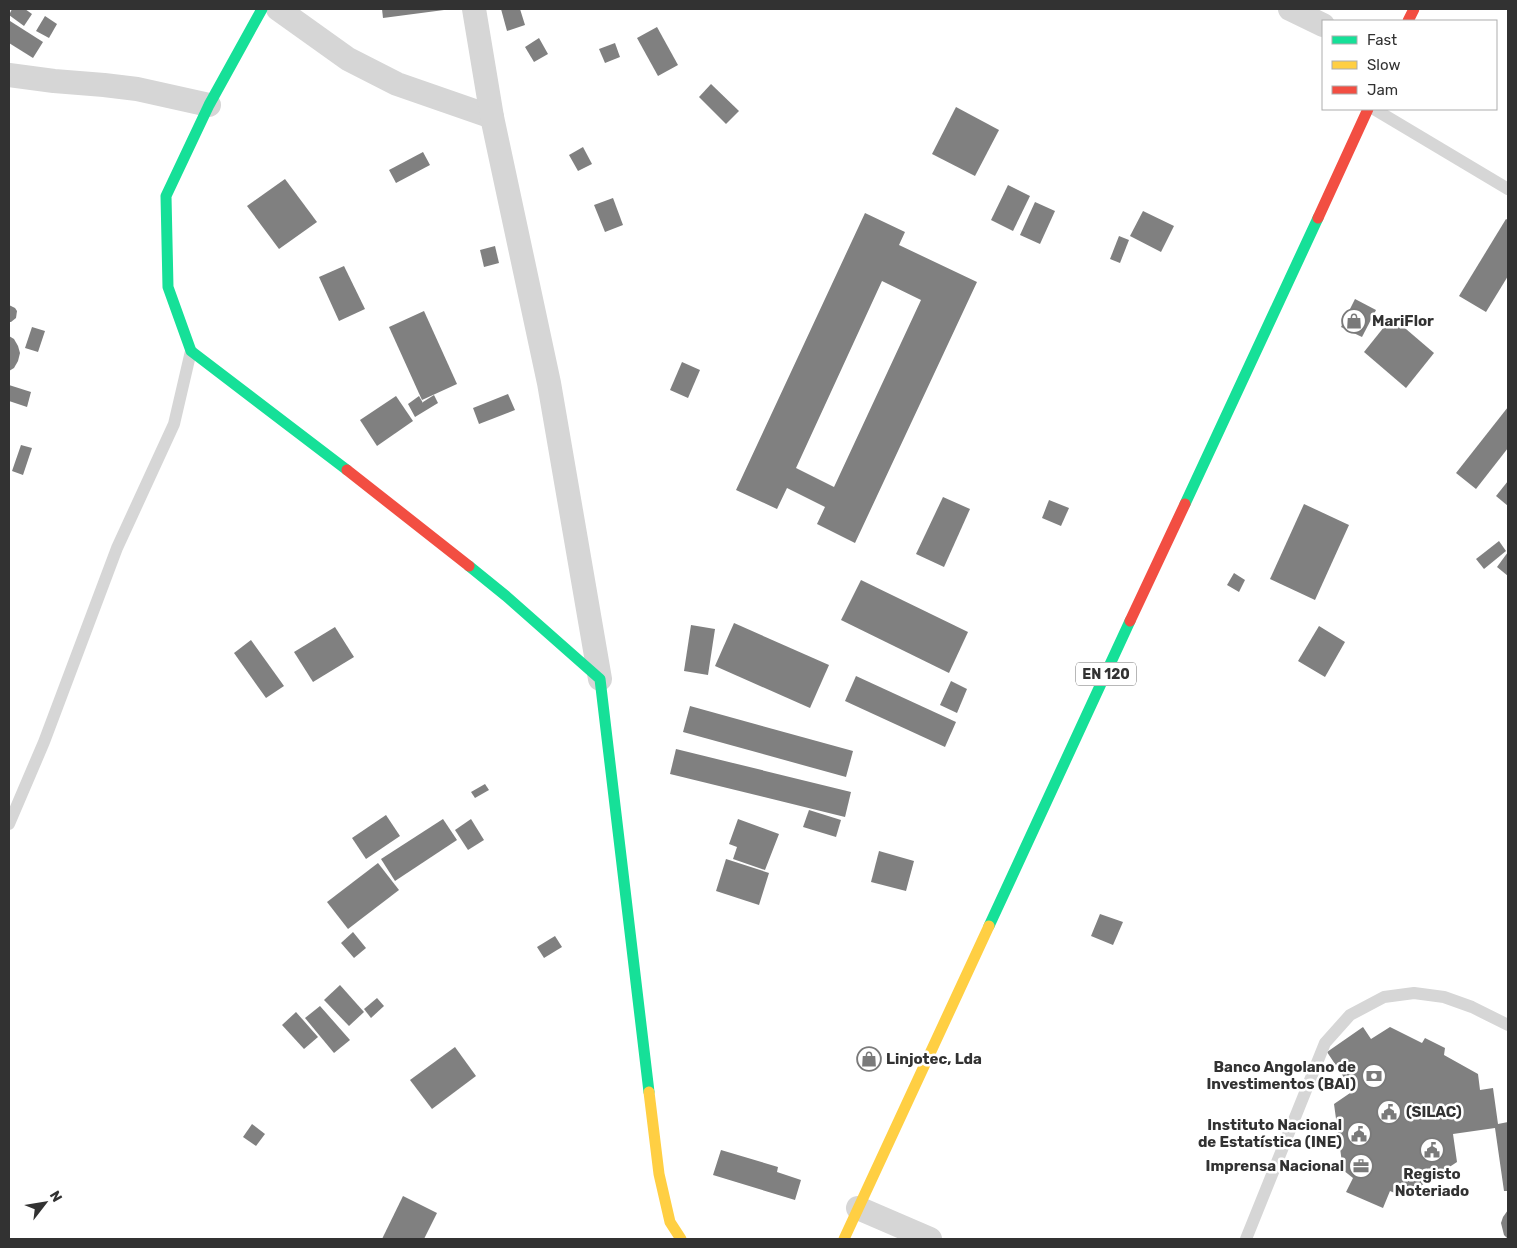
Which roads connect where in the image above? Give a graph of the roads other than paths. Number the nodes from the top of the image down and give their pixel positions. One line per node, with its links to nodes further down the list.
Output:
1 (262, 9): 7 (street)
2 (278, 9): 10 (street)
3 (474, 9): 10 (street)
4 (1290, 9): 5 (street)
5 (1322, 25)
6 (9, 75): 7 (street)
7 (209, 106): 12 (street)
8 (1368, 110): 16 (street, EN 120)
9 (1376, 110): 11 (lane)
10 (492, 116): 13 (street)
11 (1508, 189)
12 (191, 351): 13 (street); 14 (lane)
13 (600, 679): 17 (street)
14 (9, 824)
15 (1508, 1025): 20 (lane)
16 (858, 1208): 18 (street, EN 120); 19 (street)
17 (681, 1239)
18 (844, 1239)
19 (930, 1239)
20 (1246, 1239)

